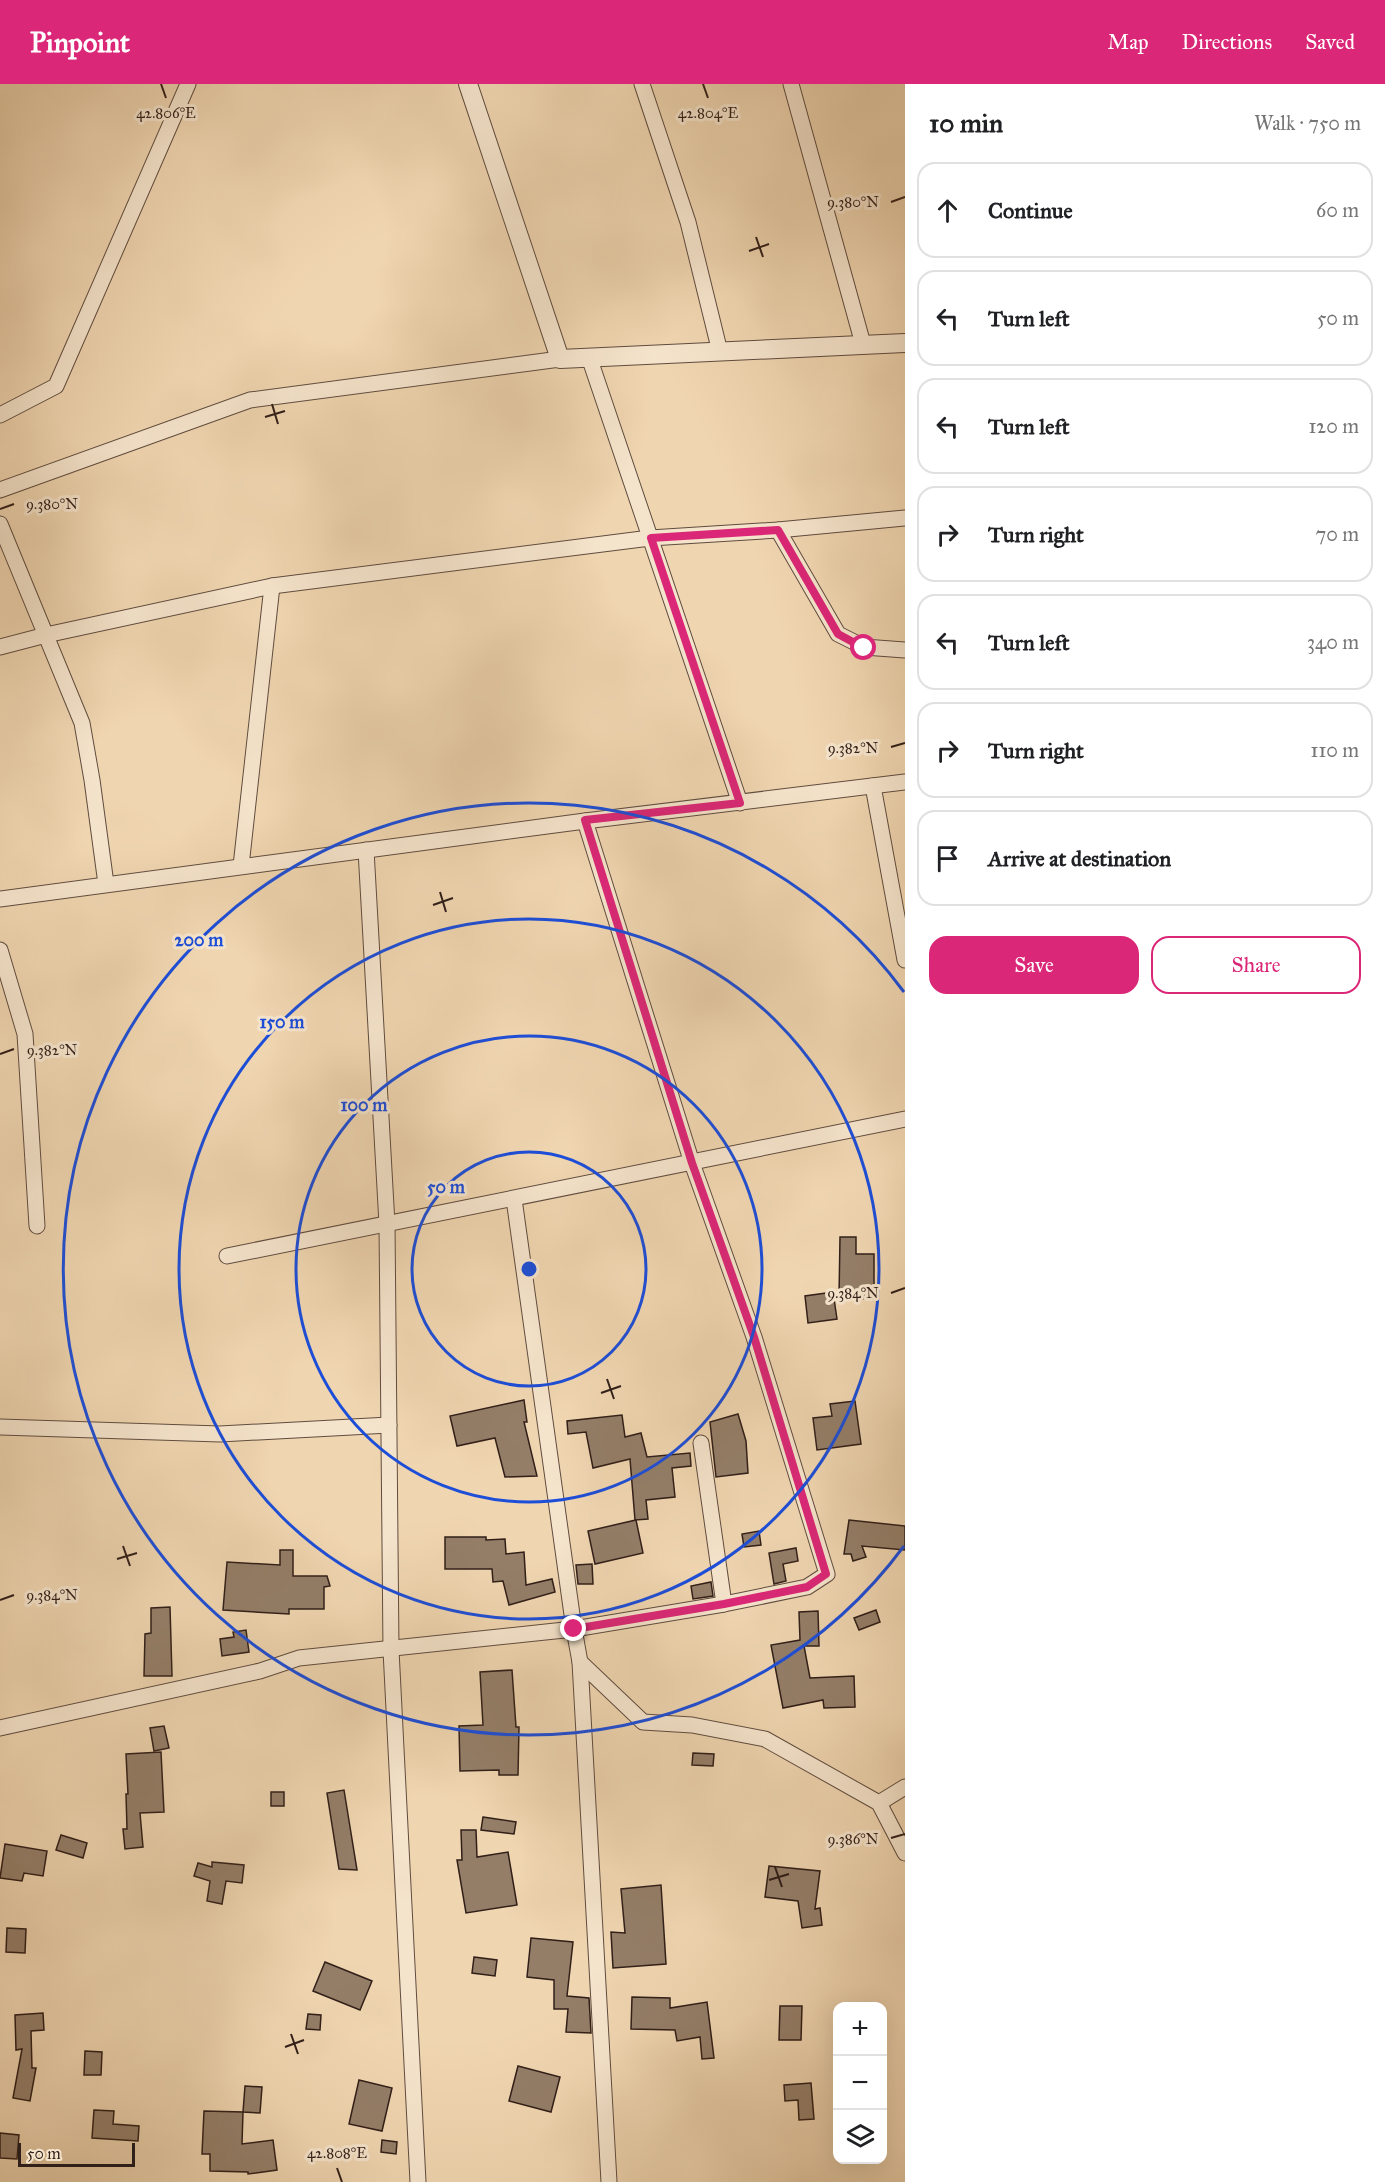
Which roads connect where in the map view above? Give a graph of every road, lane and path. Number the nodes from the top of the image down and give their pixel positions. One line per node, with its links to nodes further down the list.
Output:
1 (188, 84): 10 (street)
2 (468, 84): 9 (street)
3 (642, 84): 7 (street)
4 (791, 84): 6 (street)
5 (905, 343): 6 (street)
6 (863, 344): 7 (street)
7 (720, 352): 8 (street)
8 (589, 357): 9 (street); 15 (street)
9 (560, 359): 11 (street)
10 (0, 415)
11 (0, 490)
12 (905, 518): 14 (street)
13 (0, 524): 17 (street)
14 (778, 530): 15 (street); 19 (street)
15 (651, 538): 16 (street); 22 (street)
16 (272, 586): 17 (street); 25 (street)
17 (45, 635): 18 (street); 26 (street)
18 (0, 647)
19 (905, 650)
20 (905, 782): 21 (street)
21 (873, 786): 22 (street); 29 (street)
22 (740, 803): 23 (street)
23 (585, 820): 24 (street); 31 (street)
24 (366, 850): 25 (street); 33 (street)
25 (241, 866): 26 (street)
26 (106, 884): 27 (street)
27 (0, 898)
28 (0, 950): 34 (street)
29 (905, 960)
30 (905, 1119): 31 (street)
31 (692, 1163): 32 (street); 39 (street)
32 (514, 1199): 33 (street); 40 (street)
33 (387, 1224): 35 (street); 36 (street)
34 (37, 1226)
35 (226, 1256)
36 (389, 1425): 37 (street); 41 (street)
37 (0, 1426)
38 (701, 1443): 39 (street)
39 (724, 1604): 40 (street)
40 (574, 1629): 41 (street); 42 (street)
41 (391, 1650): 43 (street); 47 (street)
42 (580, 1662): 45 (street); 48 (street)
43 (0, 1728)
44 (905, 1787): 45 (street)
45 (879, 1803): 46 (street)
46 (905, 1854)
47 (418, 2182)
48 (609, 2182)

